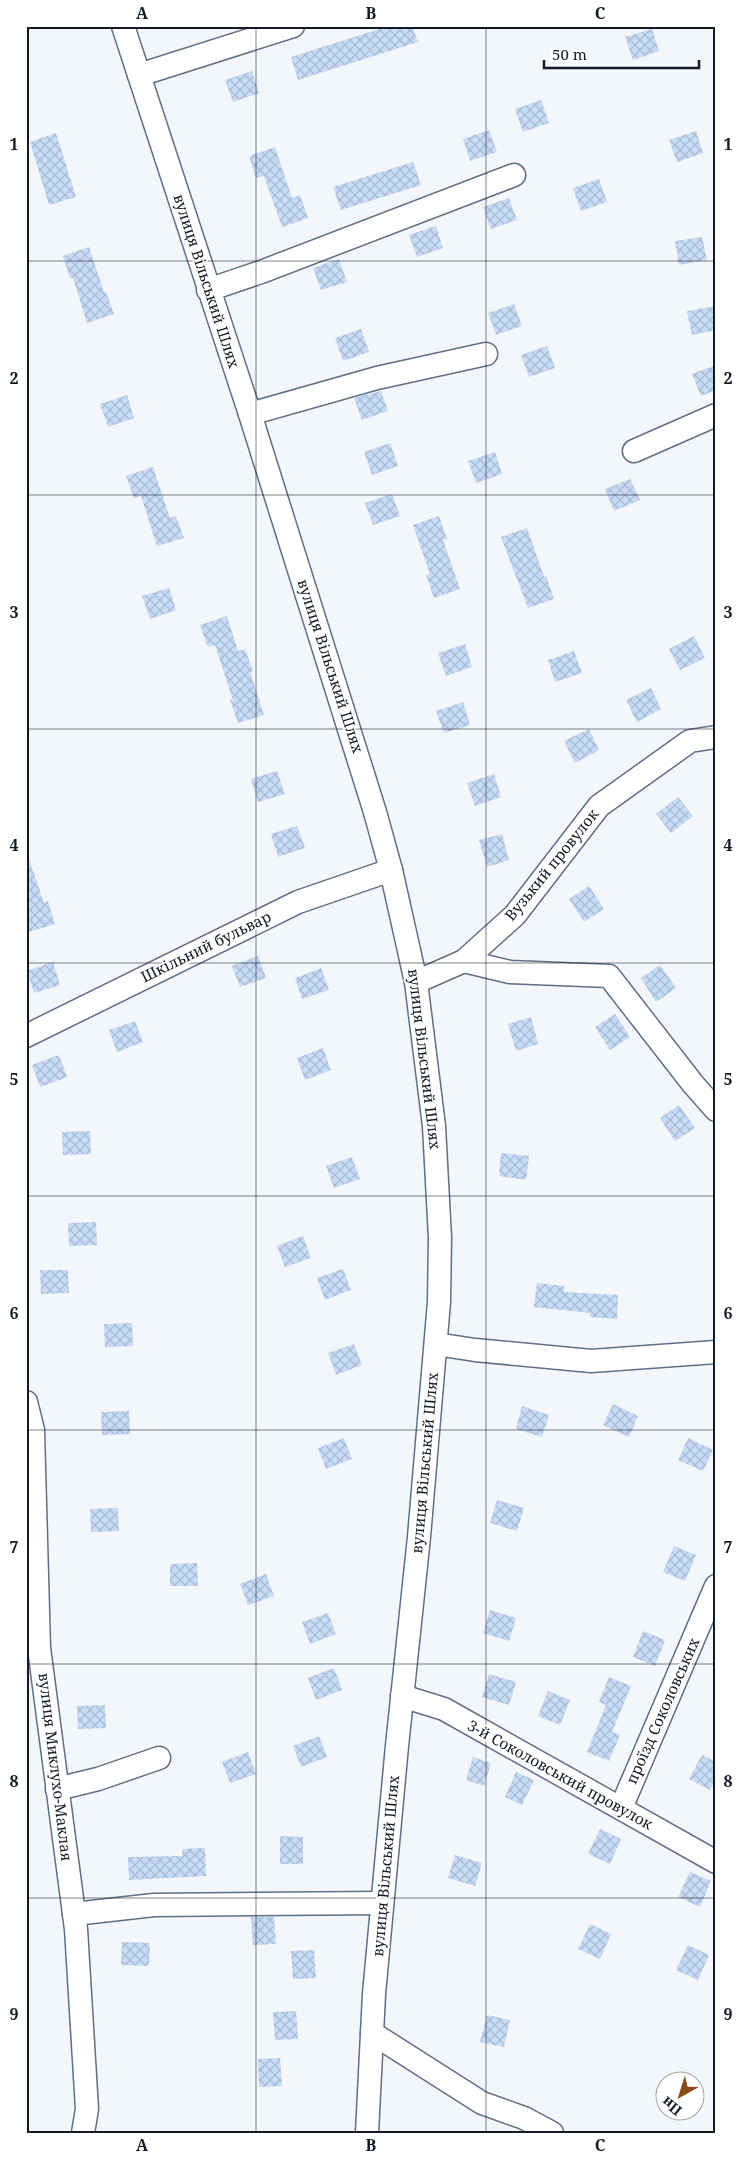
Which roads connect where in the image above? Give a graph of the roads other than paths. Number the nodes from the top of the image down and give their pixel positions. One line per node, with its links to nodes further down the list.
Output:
1 (123, 26): 3 (street, вулиця Вільський Шлях)
2 (293, 26): 3 (street)
3 (139, 75): 5 (street, вулиця Вільський Шлях)
4 (514, 175): 5 (street)
5 (208, 290): 7 (street, вулиця Вільський Шлях)
6 (486, 354): 7 (street)
7 (250, 414): 11 (street, вулиця Вільський Шлях)
8 (716, 415): 9 (street)
9 (634, 451)
10 (716, 737): 12 (street, Вузький провулок)
11 (391, 870): 13 (street, вулиця Вільський Шлях); 14 (street, Шкільний бульвар)
12 (464, 961): 13 (street, Вузький провулок); 15 (street)
13 (416, 982): 16 (street, вулиця Вільський Шлях)
14 (26, 1036)
15 (716, 1110)
16 (436, 1344): 17 (street); 21 (street, вулиця Вільський Шлях)
17 (716, 1352)
18 (26, 1402): 23 (street, вулиця Миклухо-Маклая)
19 (716, 1586): 20 (street, проїзд Соколовських)
20 (708, 1628): 24 (street, проїзд Соколовських)
21 (402, 1696): 24 (street, 3-й Соколовський провулок); 26 (street, вулиця Вільський Шлях)
22 (159, 1758): 23 (street)
23 (57, 1789): 27 (street, вулиця Миклухо-Маклая)
24 (621, 1808): 25 (street, 3-й Соколовський провулок)
25 (716, 1862)
26 (382, 1902): 27 (street); 28 (street, вулиця Вільський Шлях)
27 (74, 1914): 29 (street, вулиця Миклухо-Маклая)
28 (372, 2033): 30 (street, вулиця Вільський Шлях); 31 (street)
29 (83, 2133)
30 (367, 2133)
31 (552, 2133)

